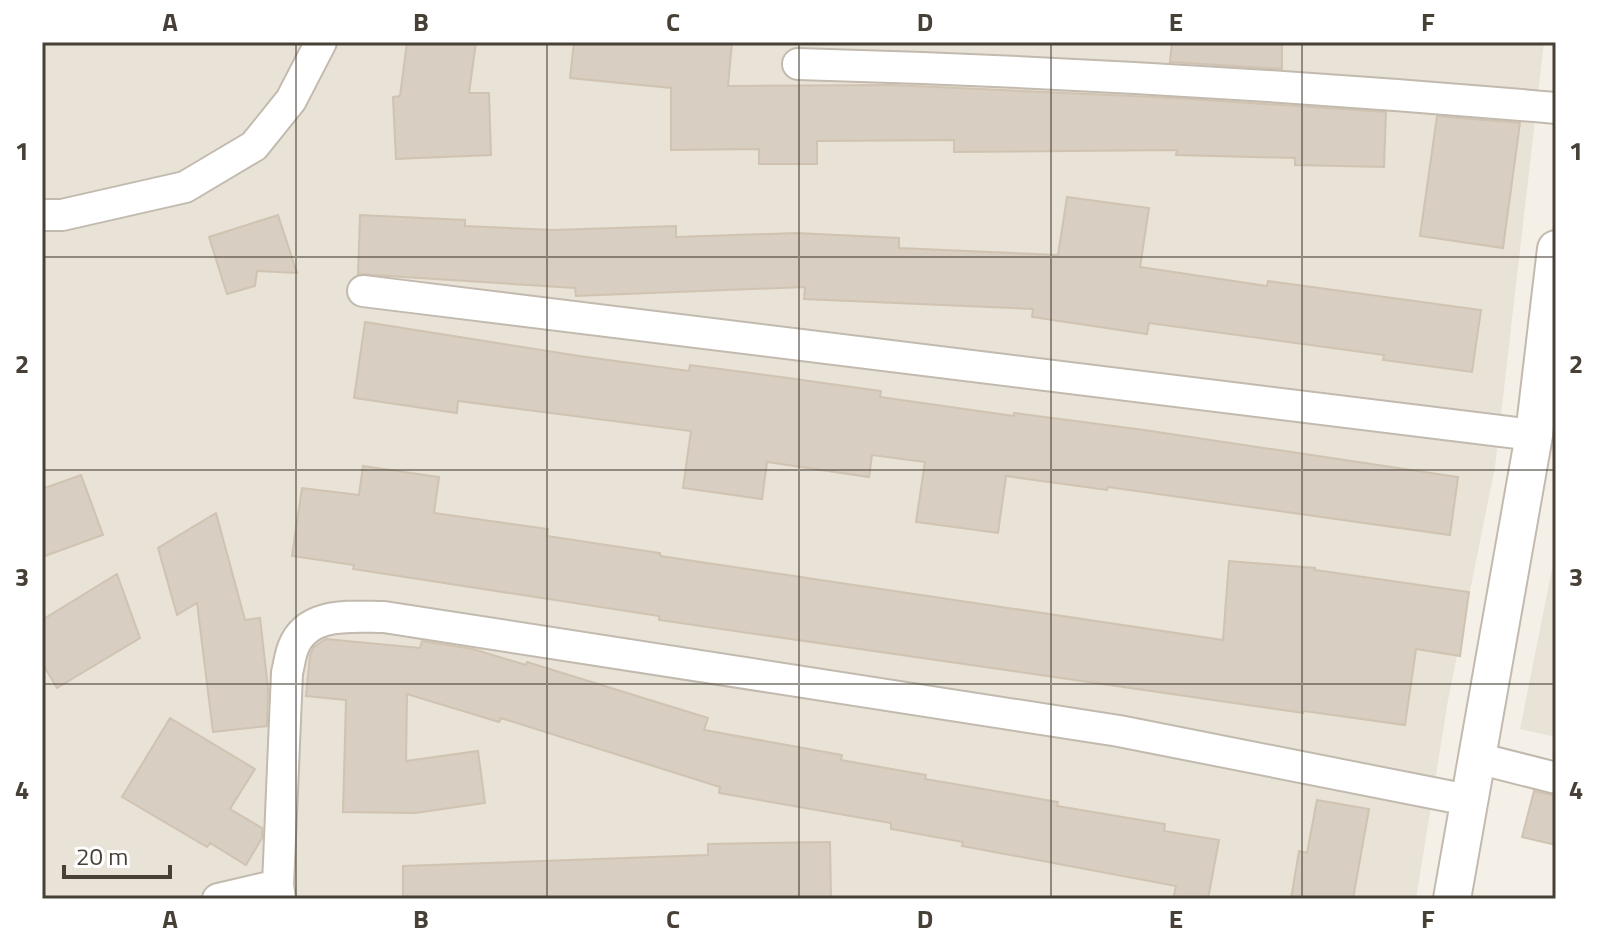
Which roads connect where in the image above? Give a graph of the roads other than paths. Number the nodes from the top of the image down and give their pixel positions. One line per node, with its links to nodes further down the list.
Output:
1 (321, 42): 4 (street)
2 (798, 64): 3 (street)
3 (1556, 108)
4 (42, 215)
5 (1556, 249): 7 (street)
6 (363, 291): 7 (street)
7 (1534, 435): 8 (street)
8 (1477, 758): 9 (street); 10 (street)
9 (1556, 778)
10 (1468, 800): 11 (street); 13 (street)
11 (279, 892): 12 (street)
12 (218, 899)
13 (1452, 899)

